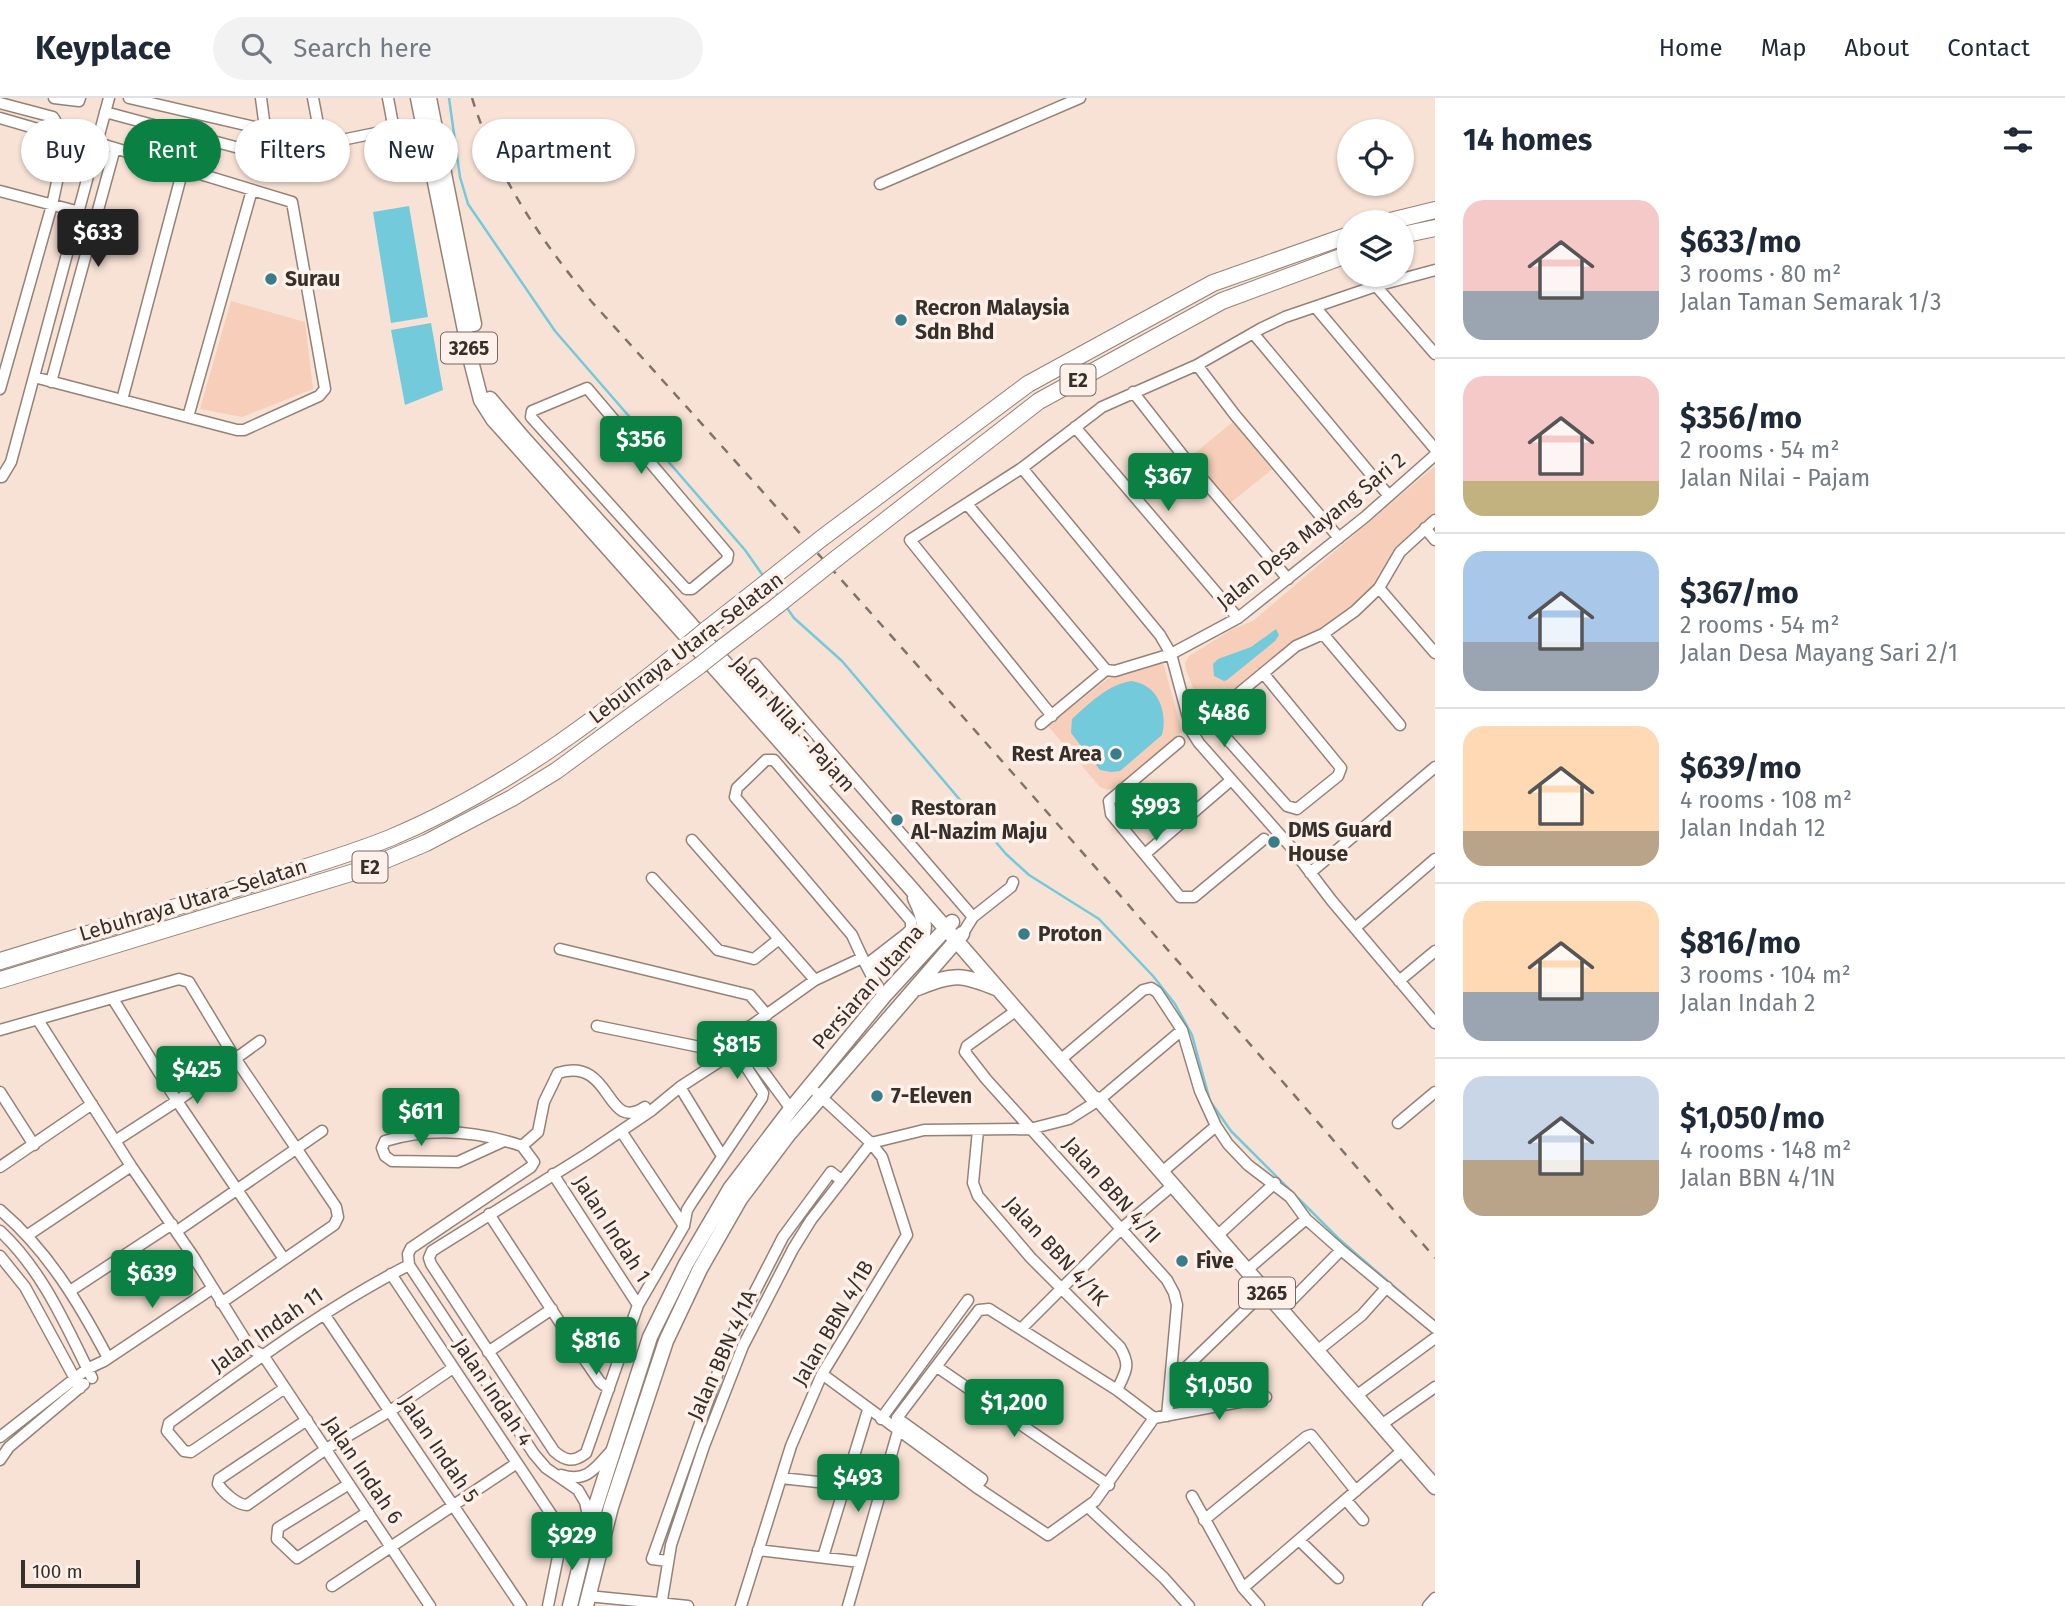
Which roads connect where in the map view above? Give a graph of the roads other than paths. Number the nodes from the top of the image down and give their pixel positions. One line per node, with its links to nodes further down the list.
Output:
1 (54, 98): 2 (street)
2 (80, 98)
3 (109, 98): 12 (street)
4 (131, 98): 5 (street)
5 (261, 98)
6 (313, 98): 16 (street)
7 (388, 98): 17 (street)
8 (418, 98): 18 (main road, Jalan Nilai - Pajam / 3265)
9 (429, 98): 19 (main road, Jalan Nilai - Pajam / 3265)
10 (1080, 98): 30 (street)
11 (0, 103): 14 (street)
12 (105, 112): 15 (street); 22 (street)
13 (0, 118): 20 (street)
14 (54, 119)
15 (103, 119)
16 (317, 119)
17 (392, 119)
18 (426, 119)
19 (428, 119)
20 (21, 124)
21 (109, 146): 23 (street)
22 (235, 146)
23 (115, 148): 24 (street); 50 (street)
24 (123, 150)
25 (221, 181): 31 (street)
26 (57, 182): 33 (street)
27 (88, 182): 35 (street)
28 (180, 182): 53 (street)
29 (439, 182): 65 (main road, Jalan Nilai - Pajam / 3265)
30 (880, 184)
31 (252, 190): 54 (street); 54 (street)
32 (0, 191): 33 (street)
33 (52, 205): 35 (street); 51 (street)
34 (1435, 210): 36 (highway)
35 (80, 212): 49 (street)
36 (1414, 215)
37 (1435, 228): 38 (highway)
38 (1414, 232)
39 (1337, 239): 104 (highway, Lebuhraya Utara–Selatan / E2, bridge)
40 (1337, 258): 107 (highway, Lebuhraya Utara–Selatan / E2, bridge)
41 (1435, 270): 42 (street)
42 (1414, 276)
43 (1373, 287): 45 (street)
44 (1377, 287): 47 (street)
45 (1316, 308): 46 (street); 56 (street)
46 (1253, 333): 48 (street); 60 (street)
47 (1435, 354)
48 (1198, 365): 52 (street); 66 (street)
49 (34, 377): 50 (street); 59 (street)
50 (51, 382): 53 (street)
51 (0, 389)
52 (1133, 392): 55 (street); 69 (street)
53 (122, 400): 54 (street)
54 (188, 417)
55 (1075, 427): 58 (street); 72 (street)
56 (1435, 449)
57 (1435, 455): 60 (street, Jalan Desa Mayang Sari 2)
58 (1022, 468): 61 (street); 75 (street)
59 (1, 477)
60 (1389, 496): 66 (street, Jalan Desa Mayang Sari 2)
61 (967, 504): 77 (street); 80 (street)
62 (617, 514): 65 (street); 68 (street); 68 (street)
63 (1435, 520): 64 (street)
64 (1425, 528): 67 (street); 70 (street)
65 (598, 530): 71 (main road, Jalan Nilai - Pajam / 3265); 96 (main road, Jalan Nilai - Pajam / 3265)
66 (1339, 538): 69 (street, Jalan Desa Mayang Sari 2)
67 (1435, 540)
68 (676, 578): 71 (street)
69 (1288, 579): 72 (street, Jalan Desa Mayang Sari 2)
70 (1379, 588): 73 (street); 74 (street)
71 (661, 591): 86 (main road, Jalan Nilai - Pajam / 3265)
72 (1238, 618): 75 (street, Jalan Desa Mayang Sari 2)
73 (1323, 634): 78 (street); 82 (street)
74 (1435, 653)
75 (1171, 654): 77 (street, Jalan Desa Mayang Sari 2); 83 (street)
76 (755, 664): 85 (street)
77 (1106, 670): 80 (street)
78 (1263, 673): 79 (street); 79 (street)
79 (1233, 697): 83 (street)
80 (1052, 716): 81 (street)
81 (1041, 724)
82 (1400, 725)
83 (1192, 732): 88 (street)
84 (1178, 742): 91 (street)
85 (826, 748): 86 (street); 97 (street)
86 (811, 761): 98 (main road, Jalan Nilai - Pajam / 3265)
87 (1435, 767): 93 (street)
88 (1230, 781): 91 (street); 93 (street)
89 (1264, 839): 91 (street)
90 (692, 840): 101 (street)
91 (1145, 855)
92 (1435, 859): 99 (street)
93 (1310, 873): 99 (street)
94 (652, 878): 101 (street)
95 (1013, 881): 97 (street)
96 (908, 885): 98 (main road, Jalan Nilai - Pajam / 3265); 106 (main road)
97 (973, 917): 98 (street); 100 (street)
98 (949, 925): 100 (main road, 3265); 106 (main road, Persiaran Utama)
99 (1355, 928): 109 (street)
100 (960, 937): 110 (main road, 3265); 111 (main road, Persiaran Utama); 122 (main road, 3265)
101 (779, 939): 108 (street)
102 (560, 949): 115 (street)
103 (1435, 951): 109 (street)
104 (0, 961)
105 (864, 962): 105 (street); 108 (street); 112 (street)
106 (914, 963): 112 (main road, Persiaran Utama)
107 (0, 980)
108 (815, 980): 115 (street)
109 (1399, 981): 117 (street)
110 (1000, 989): 111 (main road); 114 (main road, 3265)
111 (915, 990): 128 (main road, Persiaran Utama)
112 (884, 996): 125 (main road, Persiaran Utama)
113 (113, 999): 116 (street); 123 (street); 130 (street)
114 (1017, 1010): 129 (main road, 3265); 135 (street, Jalan BBN 4/1I)
115 (767, 1015): 118 (street)
116 (38, 1020): 119 (street); 131 (street, Jalan Indah 6)
117 (1435, 1023)
118 (597, 1026)
119 (0, 1030)
120 (1182, 1030): 122 (street); 129 (street); 134 (street)
121 (260, 1041): 123 (street)
122 (1066, 1055): 129 (main road, 3265)
123 (235, 1058): 130 (street); 144 (street)
124 (680, 1087): 137 (street); 145 (street); 145 (street)
125 (809, 1087): 128 (street, Jalan BBN 4/1B); 132 (main road, Persiaran Utama)
126 (1435, 1092): 133 (street)
127 (0, 1093): 142 (street)
128 (821, 1097): 141 (street, Jalan BBN 4/1B); 243 (main road, Persiaran Utama)
129 (1099, 1100): 135 (street); 148 (main road, 3265)
130 (177, 1101): 139 (street); 153 (street)
131 (92, 1104): 139 (street, Jalan Indah 6); 142 (street)
132 (791, 1109): 143 (street); 213 (main road, Persiaran Utama)
133 (1398, 1123)
134 (1216, 1126): 148 (street); 151 (street)
135 (1030, 1129): 136 (street); 159 (street, Jalan BBN 4/1I)
136 (978, 1130): 141 (street); 173 (street, Jalan BBN 4/1K)
137 (621, 1131): 149 (street); 157 (street)
138 (322, 1132): 144 (street)
139 (115, 1141): 146 (street, Jalan Indah 6)
140 (504, 1141): 140 (street); 143 (street)
141 (871, 1143): 150 (street, Jalan BBN 4/1A); 192 (street, Jalan BBN 4/1B)
142 (34, 1145): 147 (street)
143 (522, 1146): 166 (street)
144 (297, 1150): 153 (street); 165 (street)
145 (722, 1156): 157 (street)
146 (131, 1166): 158 (street, Jalan Indah 6); 161 (street)
147 (0, 1167)
148 (1162, 1172): 152 (main road, 3265)
149 (552, 1174): 155 (street); 178 (street, Jalan Indah 1)
150 (841, 1180): 168 (street); 170 (street, Jalan BBN 4/1A)
151 (1275, 1183): 156 (street); 162 (street)
152 (1173, 1185): 159 (street); 162 (main road, 3265)
153 (238, 1191): 158 (street); 165 (street)
154 (0, 1210): 161 (street)
155 (489, 1214): 179 (street); 186 (street)
156 (1306, 1219): 163 (street); 167 (street)
157 (684, 1226): 178 (street)
158 (174, 1228): 172 (street, Jalan Indah 6); 174 (street)
159 (1122, 1228): 173 (street); 194 (street, Jalan BBN 4/1I)
160 (0, 1231): 191 (street)
161 (28, 1235): 174 (street)
162 (1217, 1236): 167 (main road, 3265)
163 (1341, 1250): 171 (street); 180 (street)
164 (0, 1256): 193 (street)
165 (284, 1259): 177 (street)
166 (409, 1265): 169 (street, Jalan Indah 11); 201 (street)
167 (1247, 1270): 175 (main road, 3265)
168 (766, 1271): 170 (street); 237 (street)
169 (391, 1274): 181 (street, Jalan Indah 11); 190 (street, Jalan Indah 4)
170 (778, 1277): 237 (street, Jalan BBN 4/1A)
171 (1387, 1287): 182 (street); 185 (street)
172 (213, 1288): 177 (street, Jalan Indah 6); 188 (street)
173 (1061, 1288): 183 (street); 199 (street, Jalan BBN 4/1K)
174 (70, 1291): 188 (street)
175 (1265, 1291): 180 (main road, 3265); 194 (street)
176 (968, 1300): 207 (street)
177 (221, 1303): 187 (street, Jalan Indah 6)
178 (638, 1305): 198 (street)
179 (551, 1309): 186 (street); 198 (street)
180 (1282, 1310): 185 (main road, 3265)
181 (324, 1314): 187 (street, Jalan Indah 11); 204 (street, Jalan Indah 5)
182 (1435, 1328)
183 (1021, 1329): 189 (street); 199 (street)
184 (1435, 1338): 200 (street)
185 (1317, 1351): 200 (main road, 3265)
186 (488, 1352): 195 (street)
187 (263, 1355): 197 (street, Jalan Indah 6); 197 (street, Jalan Indah 11)
188 (106, 1359): 191 (street)
189 (937, 1367): 221 (street); 222 (street)
190 (453, 1368): 204 (street); 216 (street, Jalan Indah 4)
191 (89, 1373): 193 (street)
192 (822, 1374): 203 (street); 218 (street, Jalan BBN 4/1B)
193 (78, 1383): 211 (street); 215 (street)
194 (1170, 1383): 205 (street, Jalan BBN 4/1I)
195 (512, 1387): 198 (street); 201 (street)
196 (1435, 1387): 209 (street)
197 (285, 1388): 208 (street, Jalan Indah 6)
198 (609, 1389)
199 (1117, 1390): 206 (street)
200 (1356, 1396): 209 (main road, 3265)
201 (495, 1397): 217 (street)
202 (1266, 1397): 205 (street)
203 (868, 1410): 207 (street); 220 (street)
204 (390, 1411): 212 (street); 227 (street, Jalan Indah 5)
205 (1167, 1416): 206 (street)
206 (1154, 1418): 221 (street)
207 (881, 1419): 210 (street)
208 (307, 1420): 212 (street, Jalan Indah 6); 212 (street)
209 (1381, 1425): 214 (main road, 3265)
210 (898, 1431): 222 (street); 238 (street)
211 (0, 1437)
212 (326, 1449): 219 (street, Jalan Indah 6)
213 (613, 1449): 217 (street); 232 (main road, Persiaran Utama)
214 (1403, 1450): 223 (main road, 3265); 224 (street)
215 (0, 1460)
216 (517, 1463): 227 (street); 247 (street, Jalan Indah 4)
217 (558, 1475): 232 (street)
218 (780, 1479): 220 (street); 235 (street, Jalan BBN 4/1B)
219 (349, 1484): 229 (street, Jalan Indah 6); 229 (street)
220 (845, 1485): 236 (street)
221 (1108, 1485): 228 (street)
222 (976, 1487): 228 (street)
223 (1435, 1487)
224 (1356, 1491): 226 (street); 230 (street)
225 (1192, 1496): 230 (street)
226 (1346, 1500): 231 (street); 233 (street)
227 (453, 1506): 234 (street); 246 (street, Jalan Indah 5)
228 (1088, 1507): 252 (street)
229 (368, 1512): 234 (street, Jalan Indah 6)
230 (1204, 1520): 241 (street)
231 (1363, 1520)
232 (590, 1524): 248 (main road, Persiaran Utama)
233 (1299, 1540): 239 (street); 241 (street)
234 (391, 1546): 240 (street); 245 (street, Jalan Indah 6)
235 (758, 1550): 236 (street); 250 (street, Jalan BBN 4/1B)
236 (823, 1557): 238 (street)
237 (668, 1562): 244 (street, Jalan BBN 4/1A)
238 (860, 1562): 251 (street)
239 (1338, 1578)
240 (332, 1586)
241 (1243, 1588): 253 (street)
242 (1435, 1598): 254 (street)
243 (587, 1601): 244 (street)
244 (662, 1604): 249 (street)
245 (430, 1606)
246 (521, 1606)
247 (548, 1606)
248 (570, 1606)
249 (688, 1606)
250 (741, 1606)
251 (848, 1606)
252 (1189, 1606)
253 (1259, 1606)
254 (1428, 1606)

